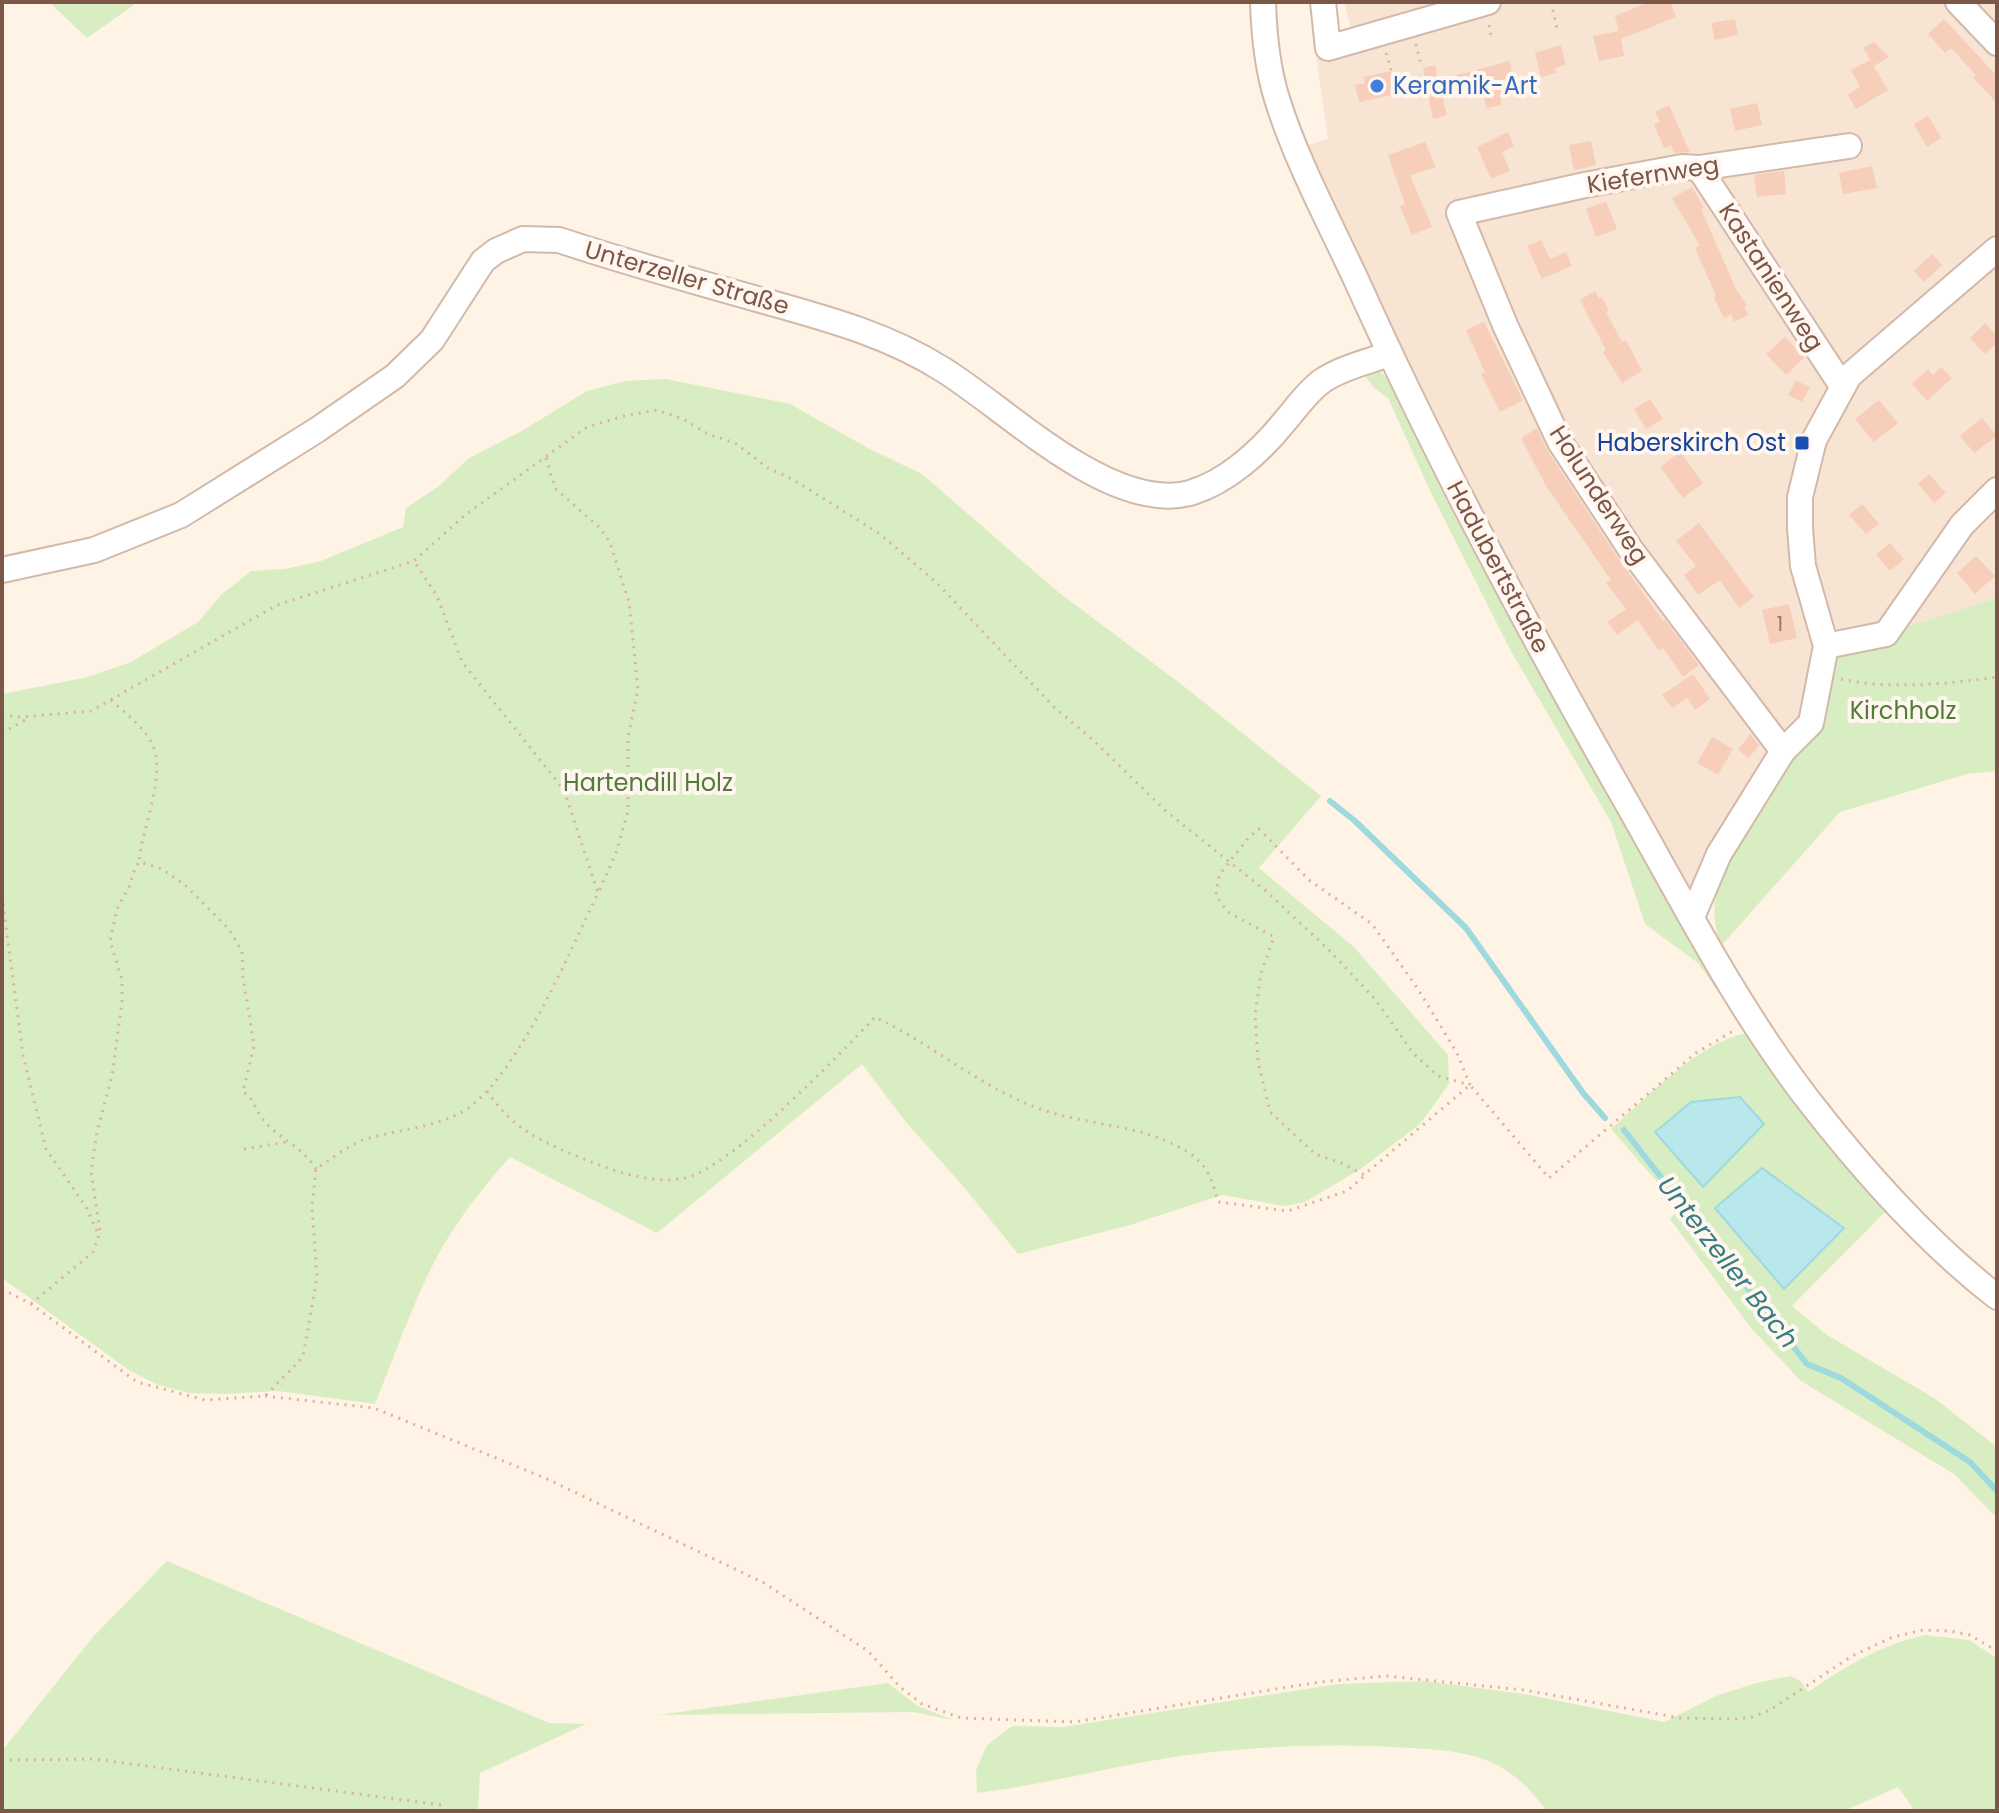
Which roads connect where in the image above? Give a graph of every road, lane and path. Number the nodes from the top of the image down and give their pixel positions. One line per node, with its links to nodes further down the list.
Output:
1 (1263, 2): 12 (street, Hadubertstraße)
2 (1323, 2): 3 (street)
3 (1488, 2)
4 (1551, 2): 6 (path)
5 (1958, 2): 7 (street)
6 (1558, 33)
7 (1997, 43)
8 (1849, 146): 9 (street, Kiefernweg)
9 (1699, 168): 10 (street, Kiefernweg); 13 (street, Kastanienweg)
10 (1459, 213): 25 (street, Holunderweg)
11 (1997, 249): 13 (street)
12 (1389, 354): 17 (street, Unterzeller Straße); 30 (street, Hadubertstraße)
13 (1842, 386): 18 (street)
14 (546, 458): 16 (path); 26 (path); 28 (path)
15 (1997, 490): 18 (street)
16 (414, 561): 21 (path); 28 (path)
17 (2, 570)
18 (1826, 646): 19 (street)
19 (1822, 675): 20 (path); 25 (street)
20 (1997, 677)
21 (111, 700): 23 (path); 27 (path)
22 (2, 715): 23 (path)
23 (33, 716): 24 (path)
24 (2, 733)
25 (1783, 751): 30 (street)
26 (1228, 862): 32 (path); 32 (path); 37 (path)
27 (139, 864): 34 (path); 38 (path)
28 (598, 893): 33 (path)
29 (2, 896): 38 (path)
30 (1692, 917): 31 (street, Hadubertstraße)
31 (1755, 1025): 32 (path); 40 (street, Hadubertstraße)
32 (1470, 1085): 37 (path)
33 (487, 1091): 36 (path); 37 (path)
34 (287, 1142): 35 (path); 36 (path)
35 (244, 1149)
36 (316, 1169): 42 (path)
37 (1364, 1175)
38 (99, 1236): 41 (path)
39 (2, 1289): 41 (path)
40 (1997, 1297)
41 (31, 1304): 42 (path)
42 (265, 1396): 43 (path)
43 (1997, 1651)
44 (2, 1760): 45 (path)
45 (444, 1811)

